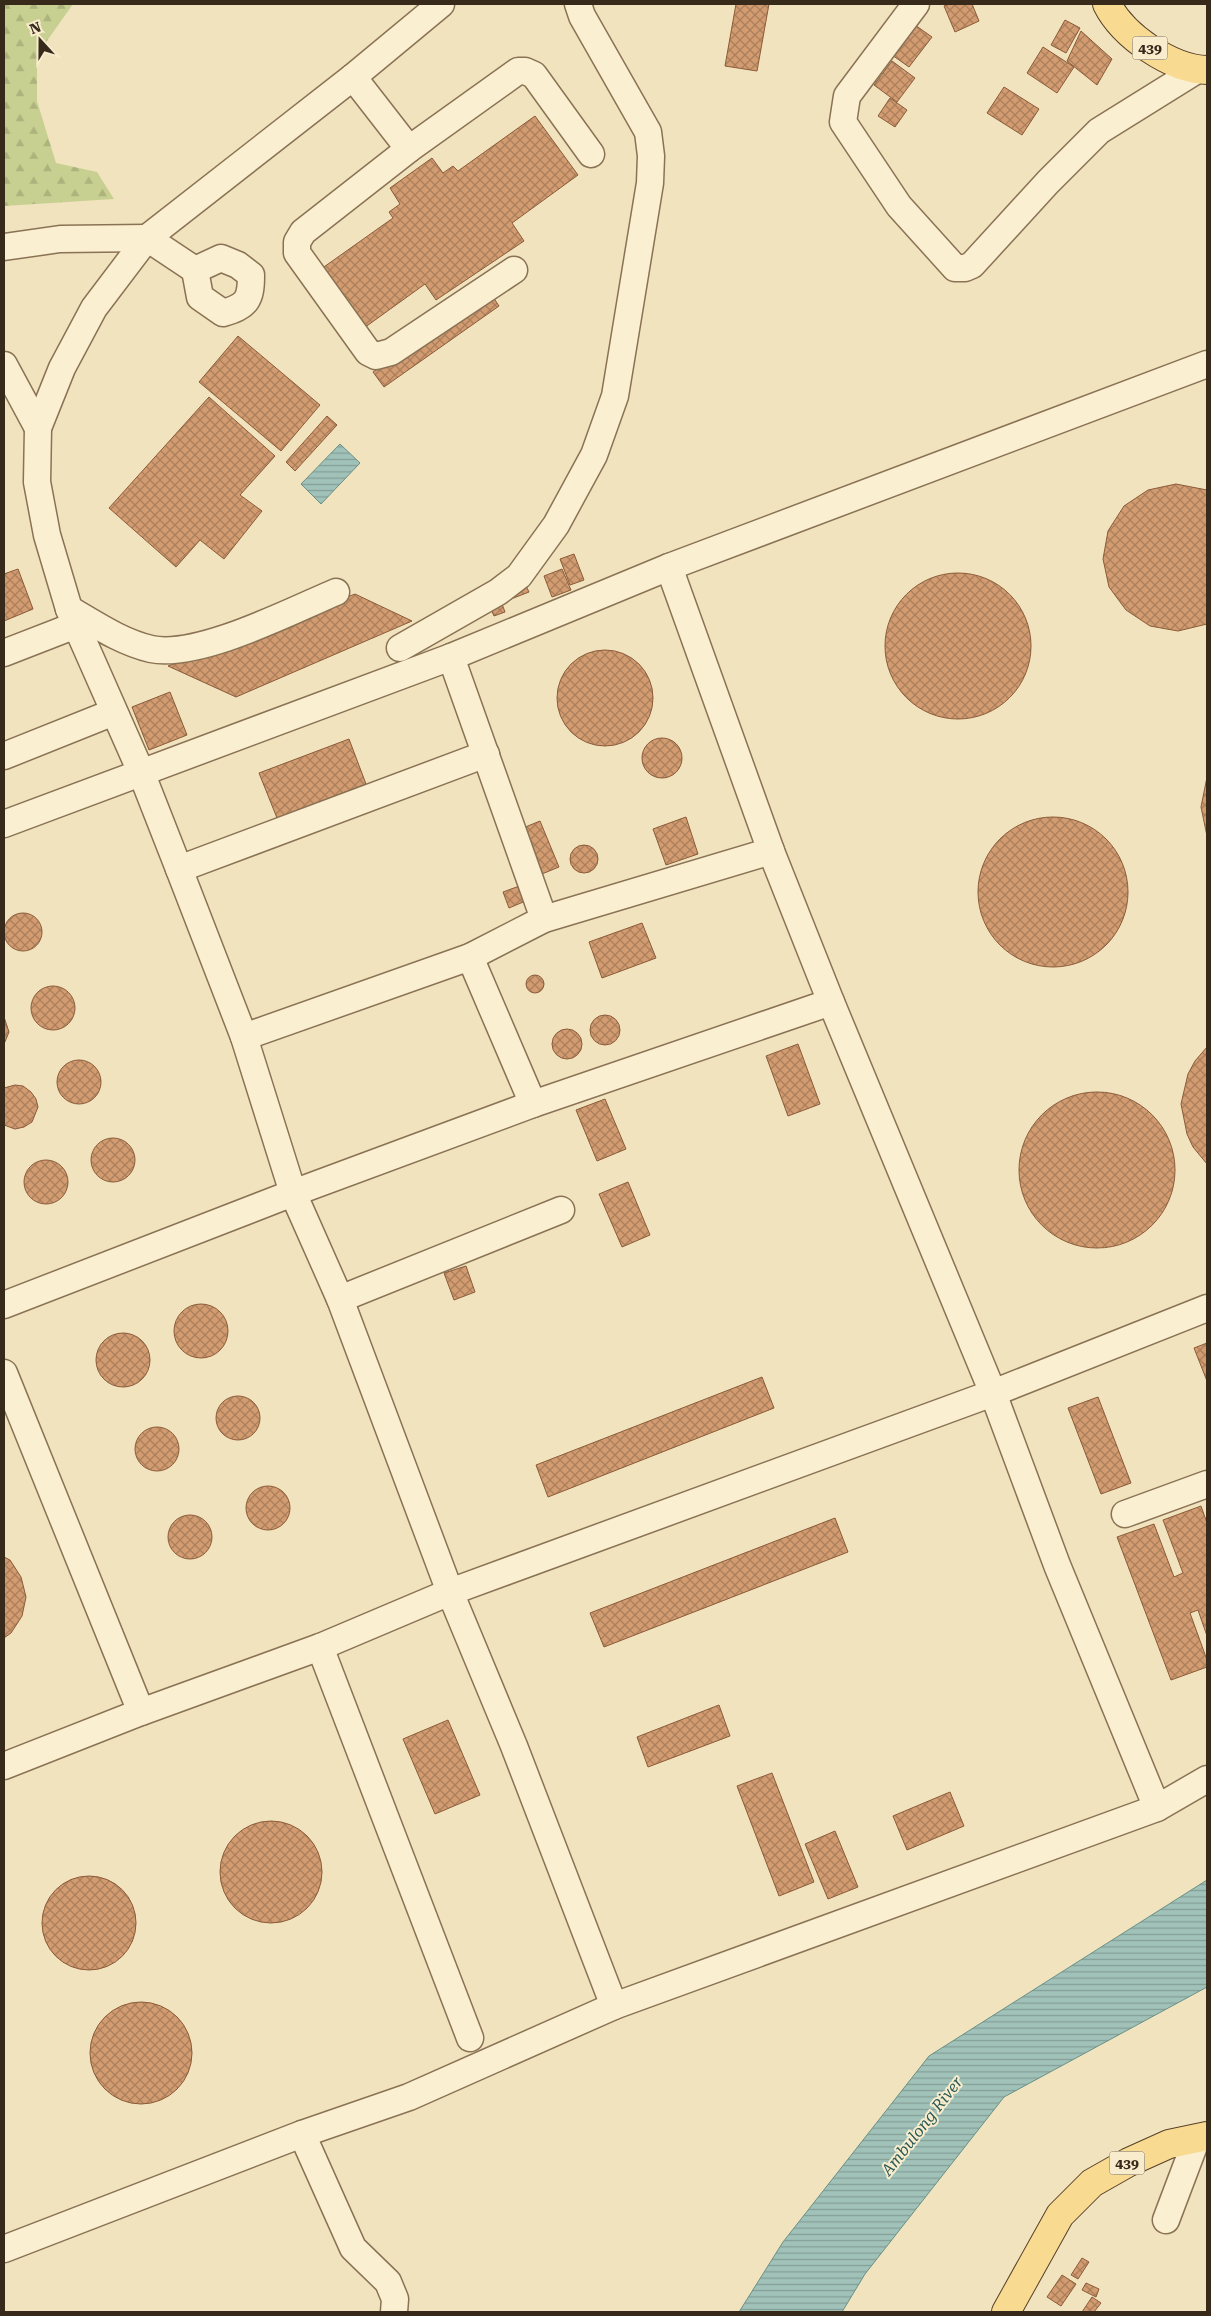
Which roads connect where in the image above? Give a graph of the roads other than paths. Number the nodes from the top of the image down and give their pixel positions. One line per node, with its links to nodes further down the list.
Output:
1 (442, 4): 6 (lane)
2 (578, 4): 19 (lane)
3 (916, 4): 5 (lane)
4 (1107, 4): 5 (main road, 439)
5 (1202, 70)
6 (353, 76): 7 (lane); 9 (lane)
7 (409, 149): 8 (lane); 12 (lane)
8 (591, 154)
9 (147, 238): 10 (lane); 11 (lane); 15 (lane)
10 (4, 247)
11 (195, 270)
12 (514, 270)
13 (1207, 364): 16 (lane)
14 (4, 365): 15 (lane)
15 (38, 428): 18 (lane)
16 (669, 567): 21 (lane); 27 (lane)
17 (336, 592): 18 (lane)
18 (72, 617): 20 (lane); 22 (lane)
19 (400, 648)
20 (4, 653)
21 (451, 658): 23 (lane); 25 (lane)
22 (114, 712): 24 (lane); 25 (lane)
23 (486, 754): 28 (lane); 29 (lane)
24 (4, 756)
25 (141, 772): 26 (lane); 28 (lane)
26 (4, 824)
27 (771, 851): 29 (lane); 31 (lane)
28 (179, 869): 32 (lane)
29 (544, 919): 30 (lane)
30 (470, 957): 32 (lane); 33 (lane)
31 (831, 1002): 33 (lane); 40 (lane)
32 (244, 1038): 34 (lane)
33 (533, 1104): 34 (lane)
34 (294, 1192): 36 (lane); 37 (lane)
35 (561, 1210): 36 (lane)
36 (340, 1299): 43 (lane)
37 (4, 1305)
38 (1207, 1308): 40 (lane)
39 (4, 1372): 45 (lane)
40 (993, 1393): 43 (lane); 48 (lane)
41 (1207, 1484): 42 (lane)
42 (1125, 1514)
43 (450, 1592): 44 (lane); 49 (lane)
44 (320, 1647): 45 (lane); 50 (lane)
45 (141, 1712): 46 (lane)
46 (4, 1766)
47 (1207, 1779): 48 (lane)
48 (1157, 1808): 49 (lane)
49 (614, 2006): 51 (lane)
50 (470, 2038)
51 (302, 2134): 54 (lane); 55 (lane)
52 (1202, 2137): 53 (lane); 56 (main road, 439)
53 (1166, 2220)
54 (4, 2249)
55 (394, 2312)
56 (1006, 2312)

